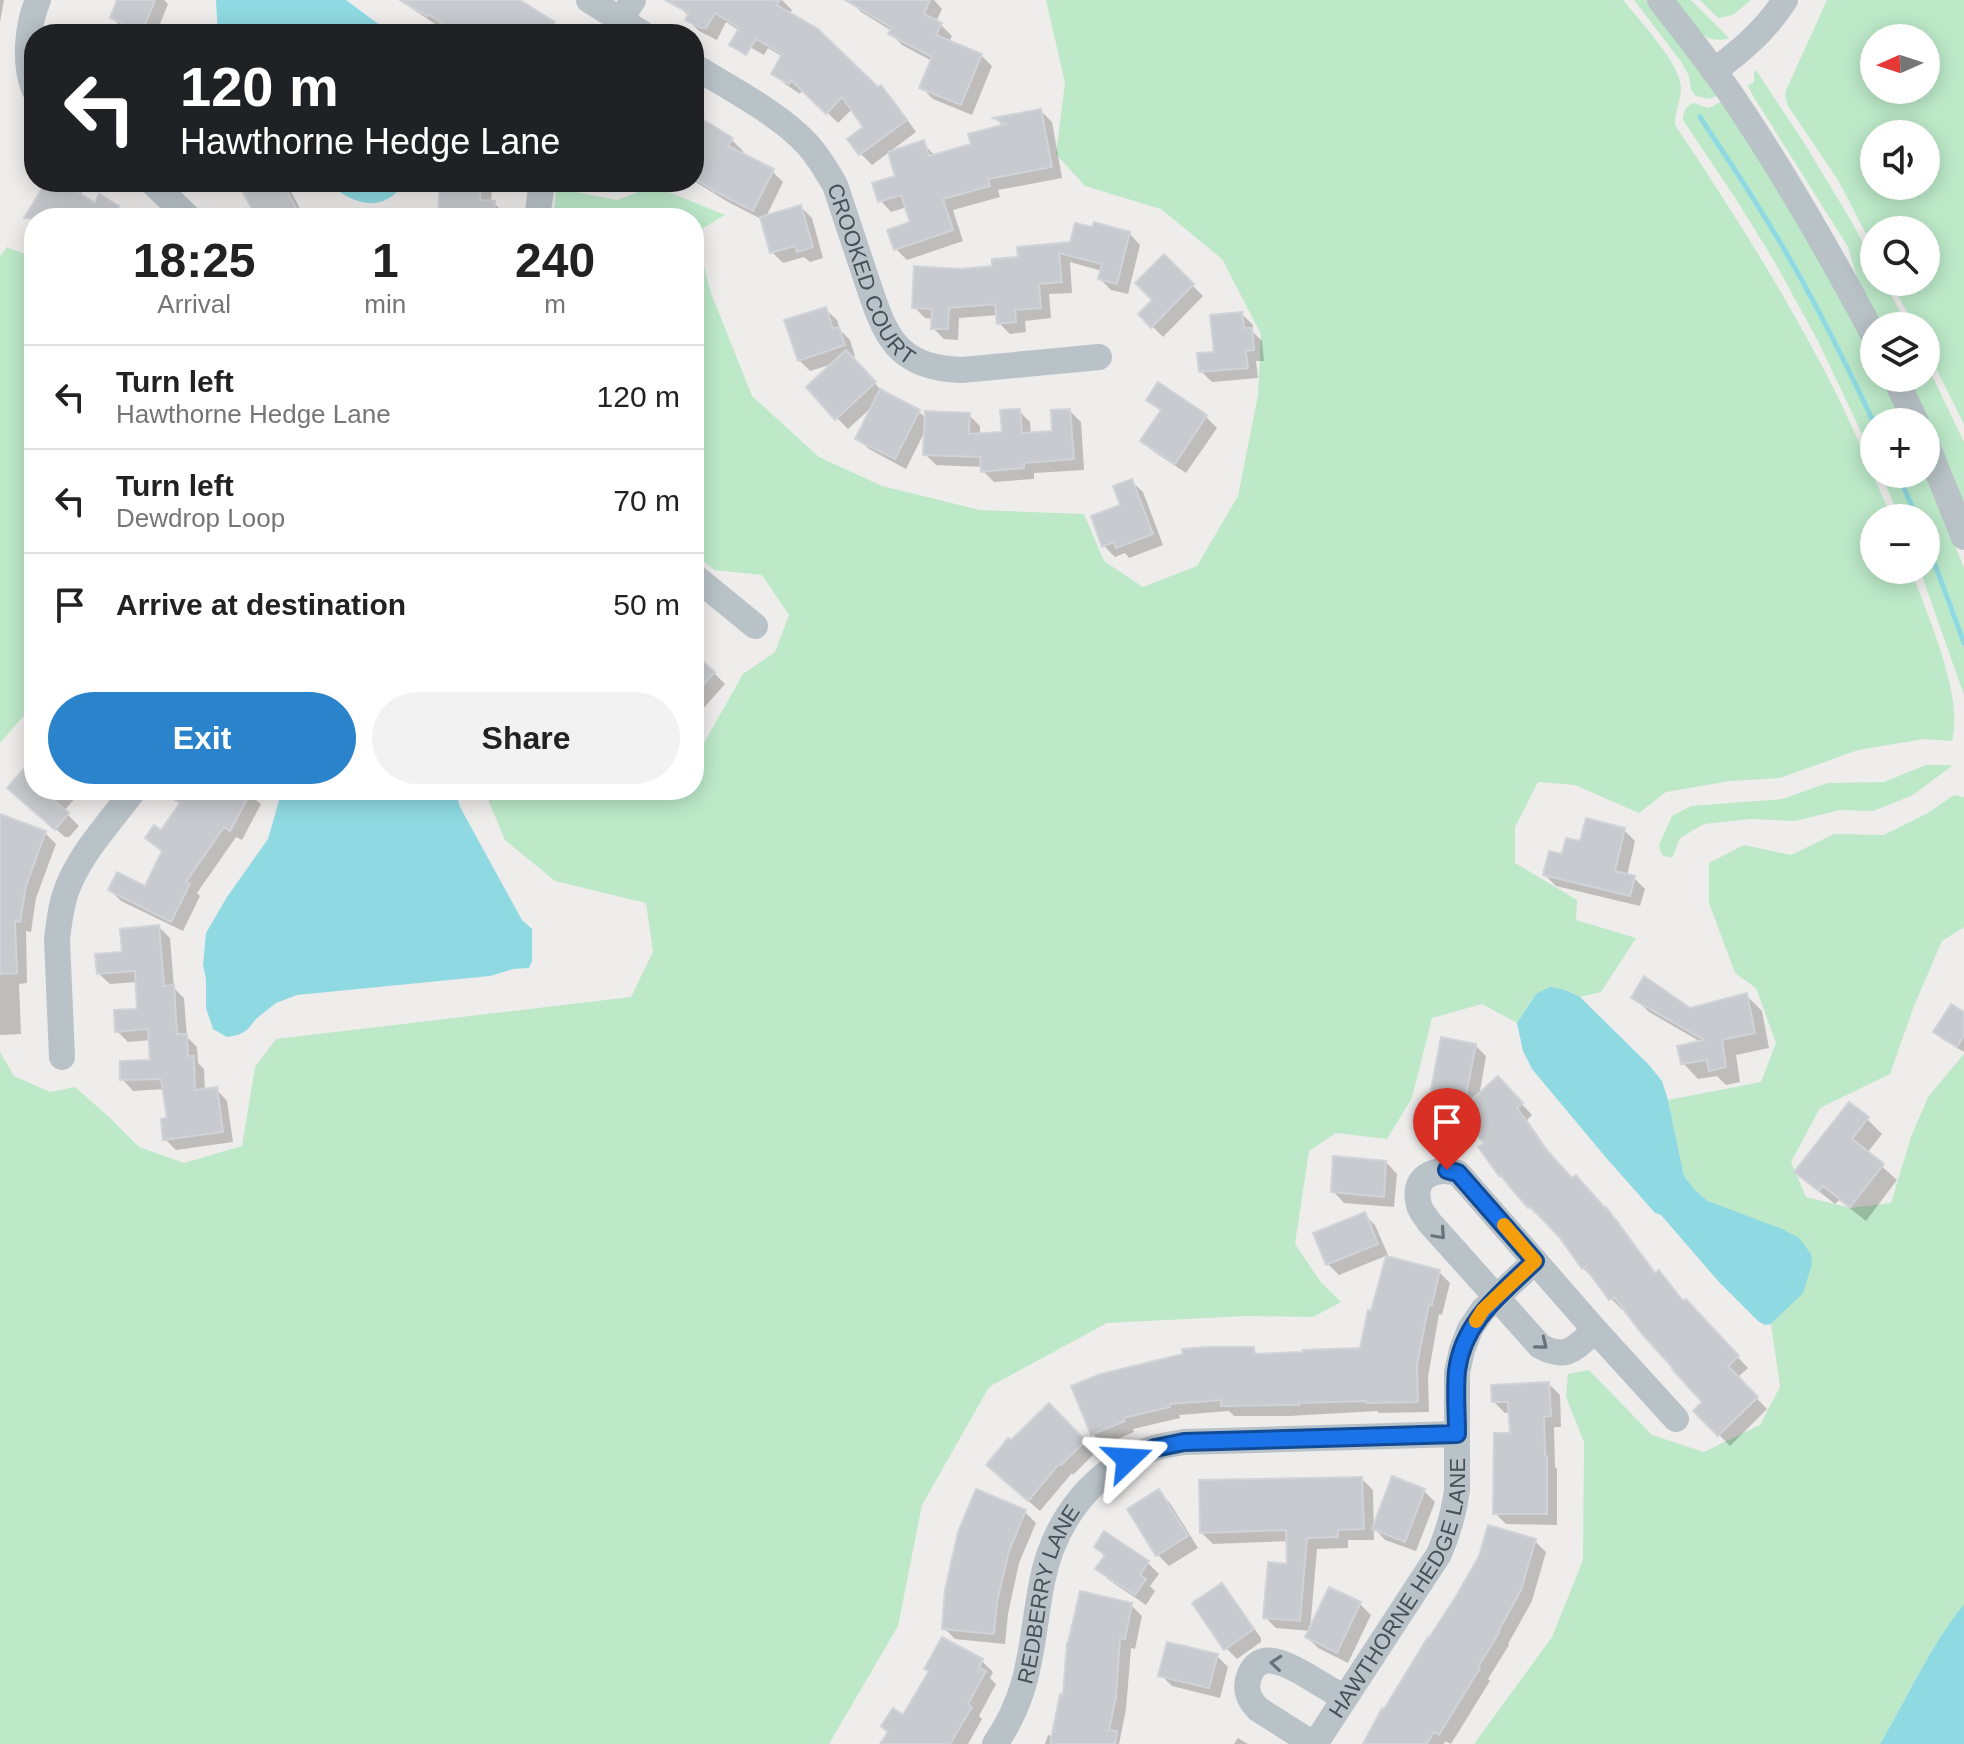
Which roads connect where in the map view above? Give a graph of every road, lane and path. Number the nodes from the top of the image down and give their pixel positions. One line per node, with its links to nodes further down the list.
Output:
1 (38, 0): 6 (street)
2 (589, 0): 5 (street)
3 (1660, 0): 7 (street)
4 (1785, 0): 7 (street)
5 (622, 18)
6 (32, 24)
7 (1714, 71): 11 (street)
8 (704, 72): 12 (street, CROOKED COURT)
9 (162, 192): 10 (street)
10 (179, 208)
11 (1861, 312)
12 (1099, 357)
13 (1940, 478): 14 (street)
14 (1964, 537)
15 (704, 584): 16 (street)
16 (755, 626)
17 (127, 800): 18 (street)
18 (62, 1057)
19 (1535, 1261): 20 (street, HAWTHORNE HEDGE LANE); 20 (street, one-way to 20); 21 (street)
20 (1498, 1297): 21 (street, one-way to 21); 23 (street, HAWTHORNE HEDGE LANE)
21 (1595, 1330): 22 (street)
22 (1676, 1419)
23 (1457, 1434): 24 (street, HAWTHORNE HEDGE LANE); 25 (street, REDBERRY LANE)
24 (1344, 1698): 26 (street, HAWTHORNE HEDGE LANE); 26 (street, one-way to 26)
25 (995, 1744)
26 (1314, 1744)

